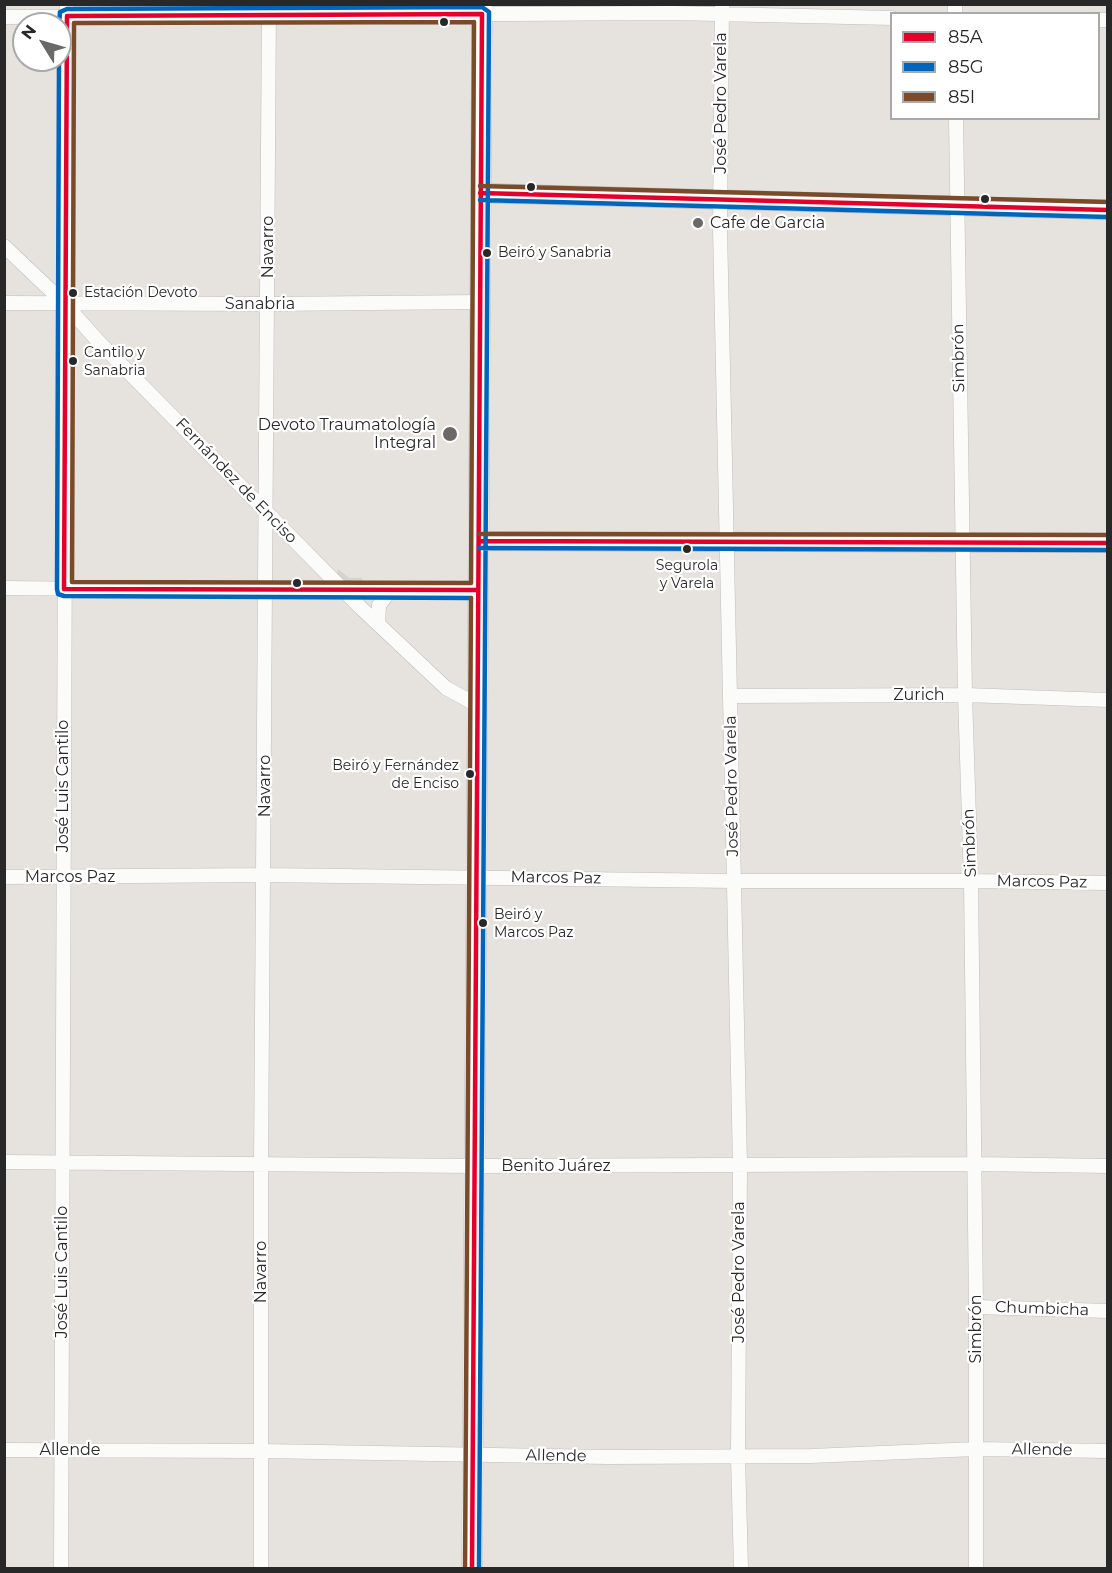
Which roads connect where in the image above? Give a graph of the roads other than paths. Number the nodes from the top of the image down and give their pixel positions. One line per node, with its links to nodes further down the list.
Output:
1 (482, 9): 2 (street); 4 (street); 8 (main road)
2 (721, 9): 6 (street); 9 (street, José Pedro Varela)
3 (67, 10): 4 (street); 5 (street); 15 (street, José Luis Cantilo)
4 (268, 10): 16 (street, Navarro)
5 (4, 17)
6 (890, 18)
7 (956, 120): 10 (street, Simbrón)
8 (480, 193): 9 (street); 13 (main road)
9 (720, 200): 10 (street); 19 (street, José Pedro Varela)
10 (956, 206): 11 (street); 20 (street, Simbrón)
11 (1107, 210)
12 (4, 246): 15 (street, Fernández de Enciso)
13 (480, 302): 16 (street, Sanabria); 18 (main road)
14 (4, 303): 15 (street, Sanabria)
15 (64, 303): 16 (street, Sanabria); 17 (street, Fernández de Enciso); 23 (street, José Luis Cantilo)
16 (268, 304): 17 (street, Navarro)
17 (265, 510): 26 (street, Navarro); 27 (street, Fernández de Enciso)
18 (479, 541): 19 (street); 25 (main road)
19 (726, 542): 20 (street); 30 (street, José Pedro Varela)
20 (963, 543): 21 (street); 29 (street, Simbrón)
21 (1107, 543)
22 (4, 588): 23 (street)
23 (64, 589): 26 (street); 35 (street, José Luis Cantilo)
24 (391, 590): 25 (street); 27 (street); 28 (street)
25 (478, 590): 32 (main road)
26 (266, 591): 27 (street); 33 (street, Navarro)
27 (344, 591): 28 (street, Fernández de Enciso)
28 (378, 623): 32 (street, Fernández de Enciso)
29 (965, 695): 30 (street, Zurich); 31 (street, Zurich); 37 (street, Simbrón)
30 (730, 696): 38 (street, José Pedro Varela)
31 (1107, 700)
32 (477, 705): 36 (main road)
33 (264, 875): 35 (street, Marcos Paz); 36 (street, Marcos Paz); 42 (street, Navarro)
34 (4, 877): 35 (street, Marcos Paz)
35 (62, 877): 40 (street, José Luis Cantilo)
36 (477, 877): 38 (street, Marcos Paz); 45 (main road)
37 (971, 880): 38 (street, Marcos Paz); 39 (street, Marcos Paz); 43 (street, Simbrón)
38 (734, 881): 44 (street, José Pedro Varela)
39 (1107, 883)
40 (63, 1161): 41 (street, Benito Juárez); 42 (street, Benito Juárez); 51 (street, José Luis Cantilo)
41 (4, 1162)
42 (261, 1164): 45 (street, Benito Juárez); 52 (street, Navarro)
43 (975, 1164): 44 (street, Benito Juárez); 46 (street, Benito Juárez); 47 (street, Simbrón)
44 (740, 1165): 45 (street, Benito Juárez); 55 (street, José Pedro Varela)
45 (475, 1166): 54 (main road)
46 (1107, 1166)
47 (976, 1307): 48 (street, Chumbicha); 49 (street, Simbrón)
48 (1107, 1311)
49 (976, 1449): 53 (street, Allende); 55 (street, Allende); 60 (street, Simbrón)
50 (4, 1450): 51 (street, Allende)
51 (62, 1450): 52 (street, Allende); 56 (street, José Luis Cantilo)
52 (261, 1451): 54 (street, Allende); 57 (street, Navarro)
53 (1107, 1451)
54 (474, 1455): 55 (street, Allende); 58 (main road)
55 (738, 1457): 59 (street, José Pedro Varela)
56 (61, 1569)
57 (261, 1569)
58 (472, 1569)
59 (741, 1569)
60 (976, 1569)

